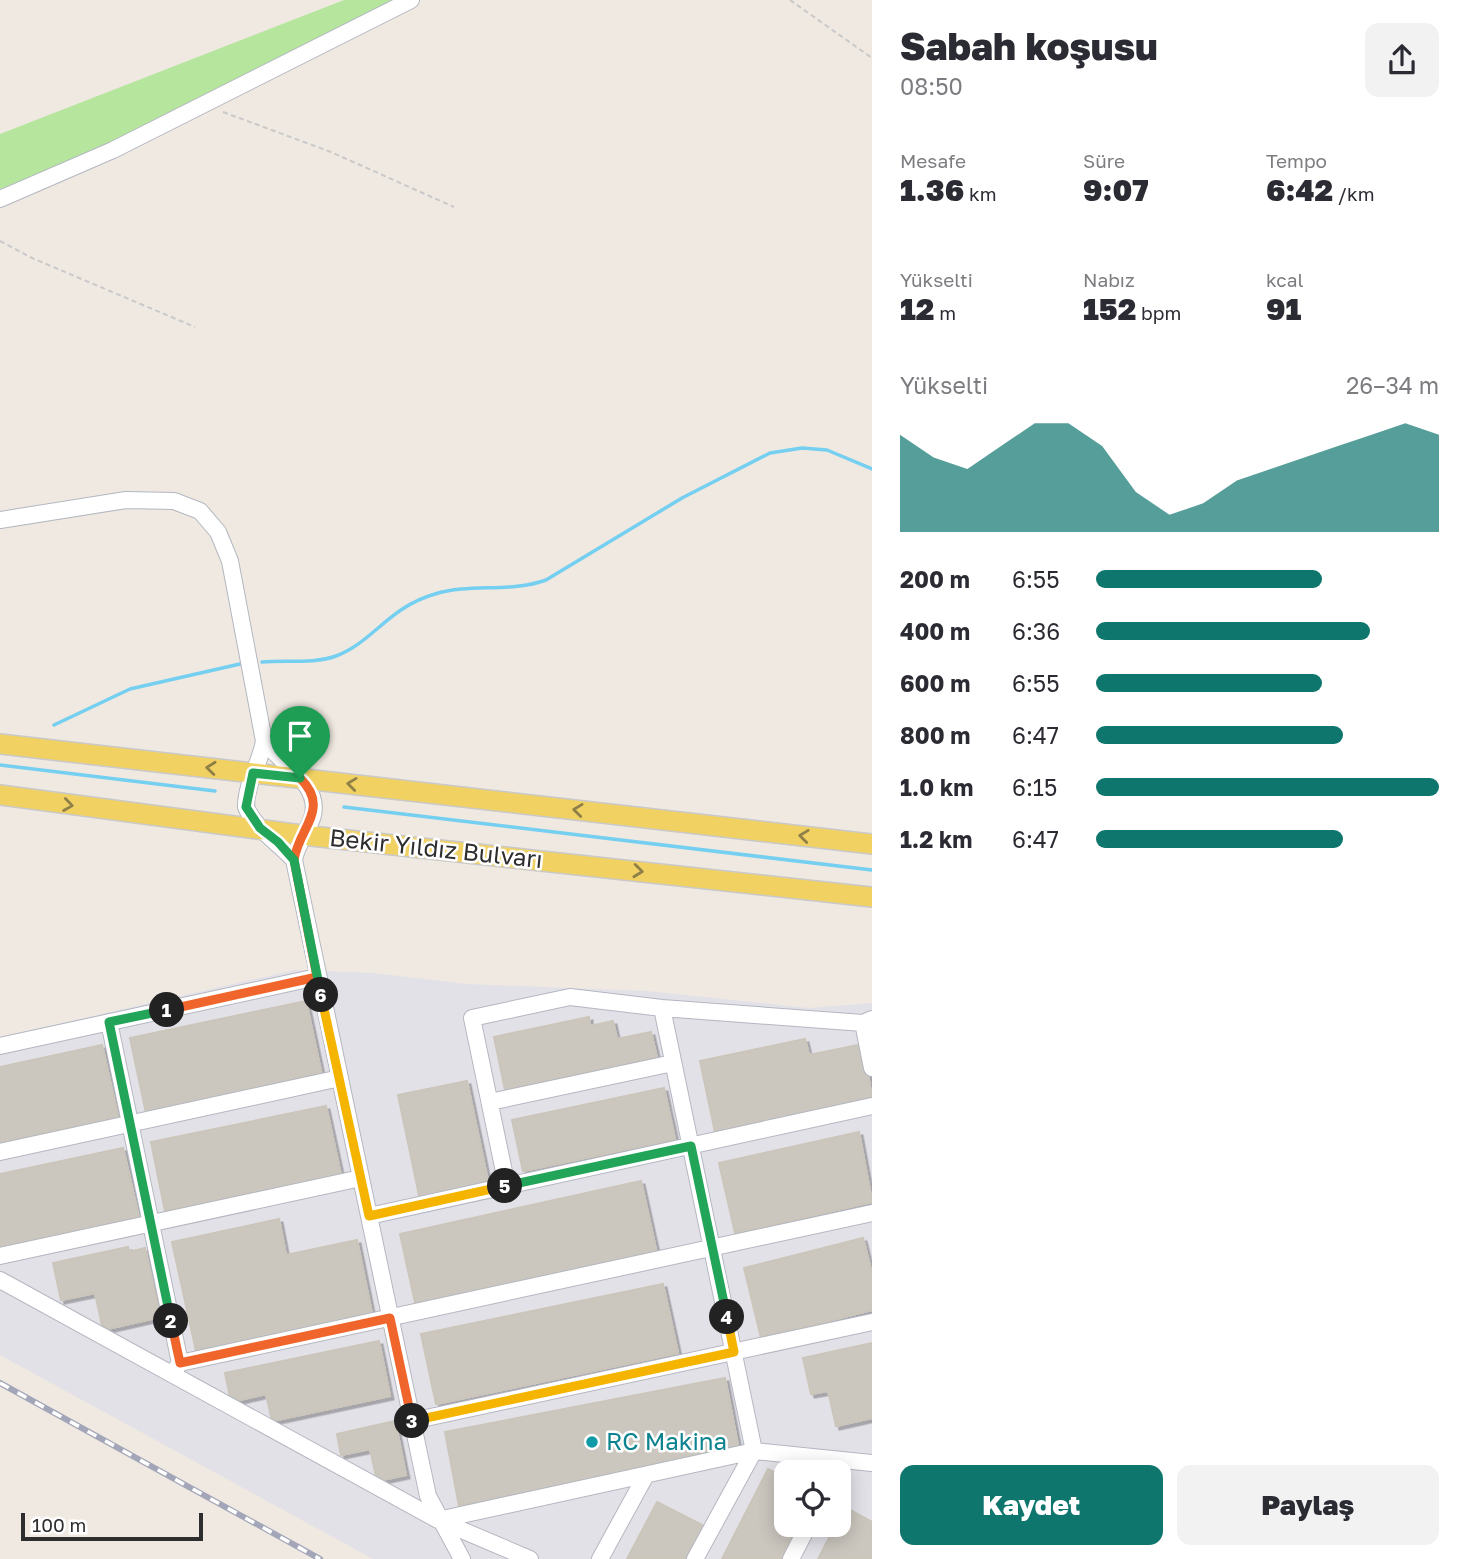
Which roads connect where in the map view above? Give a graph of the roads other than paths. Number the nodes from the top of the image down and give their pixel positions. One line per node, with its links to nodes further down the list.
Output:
1 (411, 0): 2 (street)
2 (0, 198)
3 (0, 520): 4 (street)
4 (264, 741): 6 (street); 7 (street)
5 (0, 744): 6 (main road, one-way to 5)
6 (253, 773): 7 (main road); 9 (street)
7 (300, 778): 10 (street); 11 (main road, one-way to 7)
8 (0, 795): 9 (main road, Bekir Yıldız Bulvarı, one-way to 9)
9 (260, 828): 10 (main road, Bekir Yıldız Bulvarı); 12 (street)
10 (303, 835): 12 (street); 13 (main road, Bekir Yıldız Bulvarı, one-way to 13)
11 (872, 844)
12 (294, 860): 14 (street)
13 (872, 897)
14 (317, 977): 17 (street); 21 (street)
15 (662, 1008): 16 (street); 19 (street); 22 (street)
16 (867, 1021): 20 (street)
17 (109, 1022): 18 (street); 24 (street)
18 (0, 1046)
19 (673, 1063): 22 (street); 25 (street)
20 (872, 1068)
21 (340, 1078): 24 (street); 27 (street)
22 (490, 1102): 28 (street)
23 (872, 1107): 25 (street)
24 (130, 1124): 26 (street); 31 (street)
25 (691, 1146): 28 (street); 32 (street)
26 (0, 1152)
27 (361, 1178): 30 (street); 31 (street)
28 (508, 1186): 30 (street)
29 (872, 1213): 32 (street)
30 (369, 1216): 35 (street)
31 (151, 1224): 33 (street); 38 (street)
32 (712, 1248): 35 (street); 37 (street)
33 (0, 1256)
34 (0, 1280): 38 (street)
35 (390, 1318): 38 (street); 39 (street)
36 (872, 1322): 37 (street)
37 (734, 1352): 39 (street); 40 (street)
38 (176, 1369): 45 (street)
39 (412, 1421): 45 (street)
40 (754, 1451): 41 (street); 44 (street); 50 (street)
41 (806, 1460)
42 (872, 1463): 43 (street)
43 (851, 1465)
44 (646, 1475): 45 (street); 49 (street)
45 (438, 1520): 47 (street); 48 (street)
46 (803, 1537): 51 (street)
47 (462, 1559)
48 (530, 1559)
49 (600, 1559)
50 (695, 1559)
51 (790, 1559)

